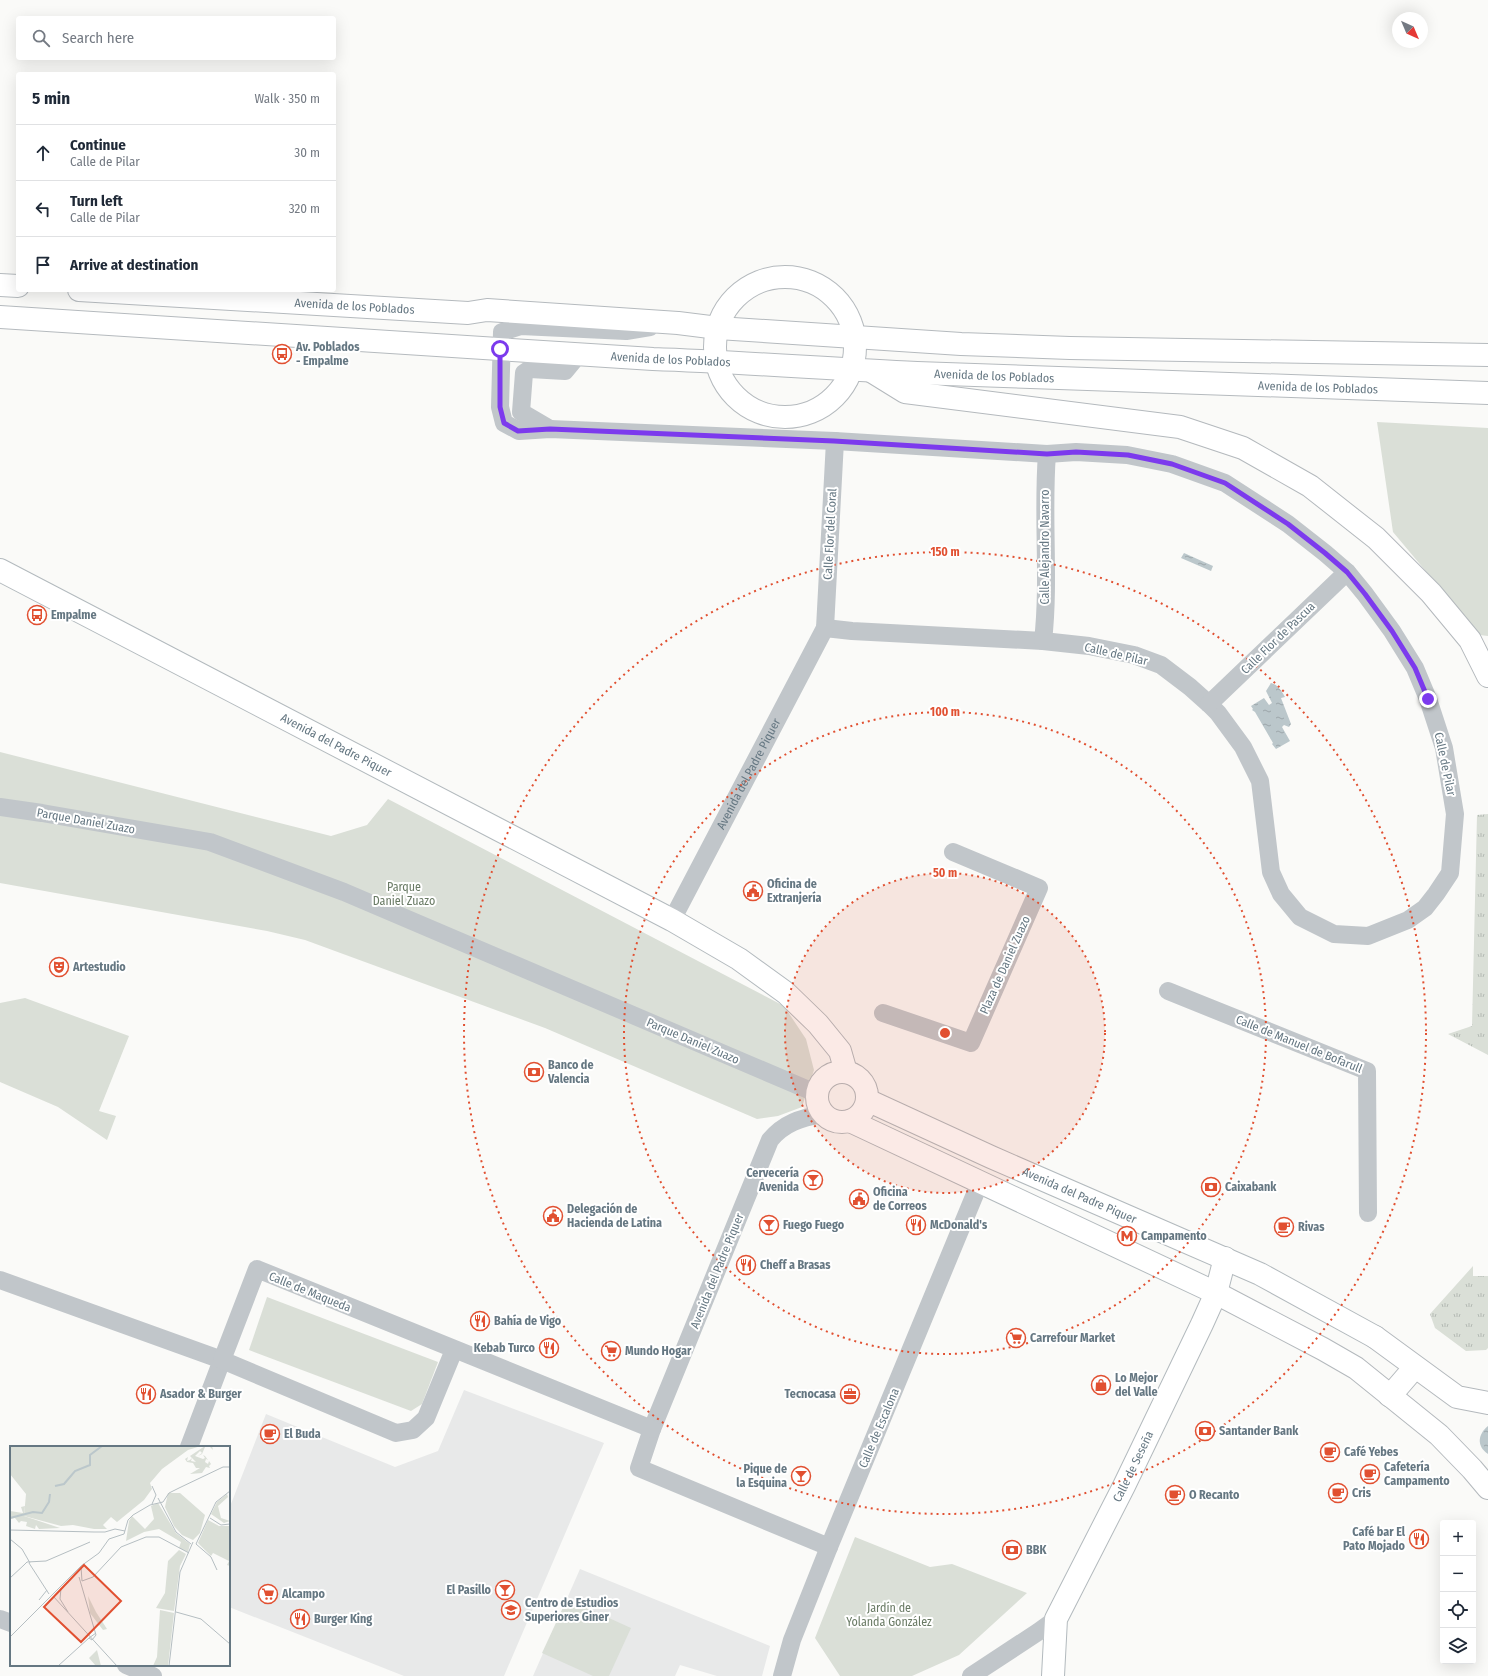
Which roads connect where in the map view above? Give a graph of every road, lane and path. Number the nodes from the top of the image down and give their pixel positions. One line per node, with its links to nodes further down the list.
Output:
1 (0, 285): 2 (main road)
2 (16, 286)
3 (111, 292): 5 (main road, Avenida de los Poblados)
4 (0, 317): 8 (main road, Avenida de los Poblados)
5 (678, 323): 6 (main road, Avenida de los Poblados); 8 (street, Avenida de los Poblados)
6 (718, 328): 7 (main road, Avenida de los Poblados); 7 (main road); 11 (main road)
7 (855, 338): 10 (main road, Avenida de los Poblados); 12 (main road)
8 (500, 349): 9 (main road, Avenida de los Poblados); 14 (street, Calle de Pilar)
9 (579, 354): 11 (main road, Avenida de los Poblados); 14 (street, Calle de Pilar)
10 (1488, 355)
11 (716, 362): 12 (main road, Avenida de los Poblados); 12 (main road)
12 (862, 370): 13 (main road, Avenida de los Poblados); 21 (main road)
13 (1488, 393)
14 (550, 429): 15 (street, Calle de Pilar)
15 (834, 441): 16 (street, Calle de Pilar); 19 (street, Calle Flor del Coral)
16 (1047, 454): 18 (street, Calle de Pilar); 20 (street, Calle Alejandro Navarro)
17 (0, 570): 25 (main road, Avenida del Padre Piquer)
18 (1347, 572): 22 (street, Calle Flor de Pascua); 22 (street, Calle de Pilar)
19 (825, 628): 20 (street, Calle de Pilar); 25 (street, Avenida del Padre Piquer)
20 (1043, 641): 22 (street, Calle de Pilar)
21 (1488, 676)
22 (1209, 704)
23 (0, 807): 30 (street, Parque Daniel Zuazo)
24 (953, 852): 27 (street, Plaza de Daniel Zuazo)
25 (672, 920): 28 (main road, Avenida del Padre Piquer)
26 (1168, 990): 33 (street, Calle de Manuel de Bofarull)
27 (883, 1013)
28 (846, 1072): 29 (main road); 30 (main road)
29 (867, 1100): 31 (main road); 34 (main road, Avenida del Padre Piquer)
30 (820, 1104): 31 (main road); 42 (street, Avenida del Padre Piquer)
31 (850, 1121): 32 (main road)
32 (980, 1182): 36 (main road); 45 (street, Calle de Escalona)
33 (1368, 1212)
34 (1225, 1258): 36 (main road, Calle de Seseña); 39 (main road, Avenida del Padre Piquer)
35 (0, 1280): 38 (street)
36 (1216, 1293): 40 (main road); 46 (main road, Calle de Seseña)
37 (454, 1350): 38 (street); 38 (street, Calle de Maqueda); 42 (street, Calle de Maqueda)
38 (222, 1360): 43 (street, Calle de Maqueda)
39 (1415, 1366): 40 (main road); 41 (main road, Avenida del Padre Piquer)
40 (1390, 1396): 44 (main road)
41 (1488, 1403)
42 (652, 1429): 45 (street, Avenida del Padre Piquer)
43 (189, 1446)
44 (1488, 1488)
45 (829, 1547): 51 (street, Calle de Escalona)
46 (1056, 1618): 52 (street); 53 (main road, Calle de Seseña)
47 (0, 1619): 48 (street)
48 (10, 1623)
49 (128, 1666): 50 (street)
50 (153, 1676)
51 (782, 1676)
52 (971, 1676)
53 (1053, 1676)

